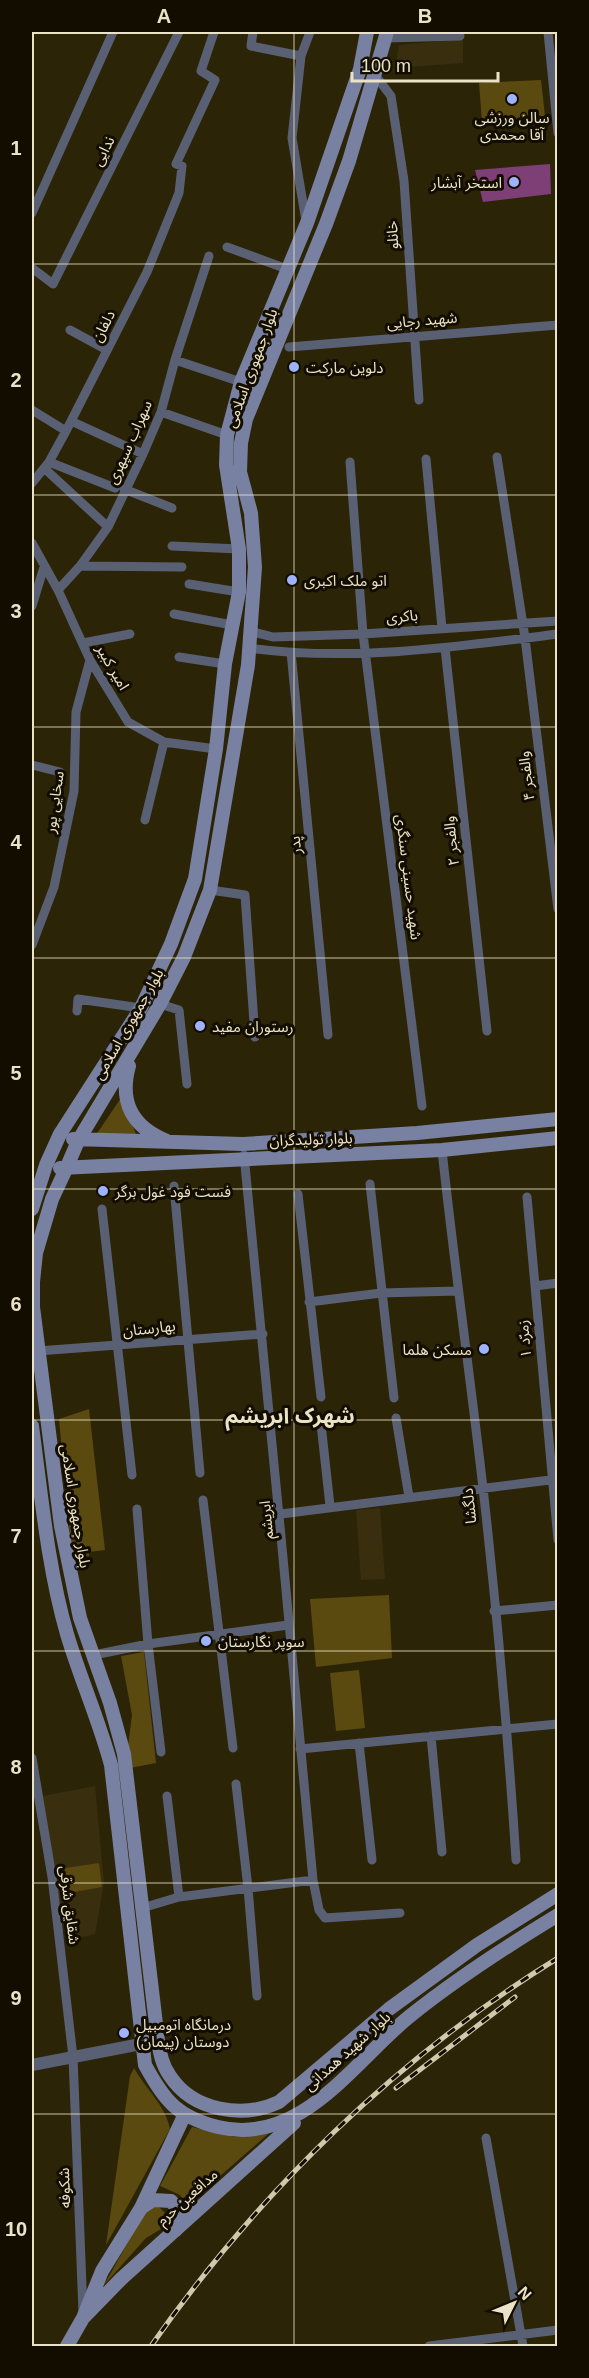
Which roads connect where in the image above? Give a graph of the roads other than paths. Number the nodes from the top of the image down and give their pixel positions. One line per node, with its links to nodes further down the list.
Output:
1 (113, 32): 13 (street)
2 (179, 32): 17 (street, ندایی)
3 (214, 32): 24 (street, دلفان)
4 (253, 32): 10 (street)
5 (310, 32): 10 (street)
6 (367, 32): 14 (main road, بلوار جمهوری اسلامی)
7 (548, 32): 12 (street)
8 (387, 35): 9 (street); 11 (main road, بلوار جمهوری اسلامی)
9 (460, 36)
10 (301, 56): 14 (street)
11 (375, 75): 19 (main road, بلوار جمهوری اسلامی); 22 (street, خانلو)
12 (558, 133)
13 (32, 213)
14 (307, 223): 18 (main road, بلوار جمهوری اسلامی)
15 (227, 247): 18 (street)
16 (209, 256): 25 (street, سهراب سپهری)
17 (32, 268)
18 (284, 275): 19 (main road); 26 (main road, بلوار جمهوری اسلامی)
19 (299, 286): 57 (main road, بلوار جمهوری اسلامی)
20 (558, 325): 22 (street, شهید رجایی)
21 (70, 330): 24 (street)
22 (413, 335): 23 (street, شهید رجایی); 27 (street, خانلو)
23 (289, 348)
24 (107, 350): 30 (street, دلفان)
25 (175, 360): 26 (street); 29 (street, سهراب سپهری)
26 (241, 382): 32 (main road, بلوار جمهوری اسلامی)
27 (418, 400)
28 (32, 410): 31 (street)
29 (162, 412): 32 (street); 33 (street, سهراب سپهری)
30 (71, 421): 31 (street, دلفان); 33 (street)
31 (66, 431): 37 (street, دلفان)
32 (226, 435): 44 (main road, بلوار جمهوری اسلامی)
33 (143, 454): 39 (street, سهراب سپهری)
34 (497, 457): 55 (street, والفجر ۴)
35 (426, 459): 56 (street)
36 (350, 462): 59 (street, شهید حسینی سنگری)
37 (46, 465): 38 (street, دلفان); 39 (street); 41 (street)
38 (32, 483)
39 (120, 489): 40 (street); 41 (street, سهراب سپهری)
40 (172, 508)
41 (108, 526): 45 (street, سهراب سپهری)
42 (32, 543): 46 (street, امیر کبیر)
43 (172, 546): 44 (street)
44 (239, 549): 50 (main road, بلوار جمهوری اسلامی)
45 (80, 566): 47 (street); 49 (street, سهراب سپهری)
46 (44, 567): 49 (street, امیر کبیر); 51 (street)
47 (182, 567)
48 (189, 584): 50 (street)
49 (58, 590): 63 (street, امیر کبیر)
50 (239, 591): 54 (main road, بلوار جمهوری اسلامی)
51 (32, 606)
52 (174, 614): 54 (street)
53 (558, 621): 55 (street, باکری)
54 (232, 625): 71 (main road, بلوار جمهوری اسلامی)
55 (521, 625): 56 (street, باکری); 62 (street, والفجر ۴)
56 (442, 628): 59 (street, باکری)
57 (249, 631): 61 (street, باکری); 64 (main road, بلوار جمهوری اسلامی)
58 (130, 634): 63 (street)
59 (363, 634): 61 (street, باکری); 68 (street, شهید حسینی سنگری)
60 (558, 634): 62 (street)
61 (273, 637): 66 (street)
62 (525, 638): 65 (street); 79 (street, والفجر ۴)
63 (82, 643): 70 (street, امیر کبیر)
64 (249, 648): 66 (street); 72 (main road, بلوار جمهوری اسلامی)
65 (445, 648): 68 (street); 84 (street, والفجر ۲)
66 (272, 651): 67 (street)
67 (291, 652): 68 (street); 85 (street, پدر)
68 (366, 652): 89 (street, شهید حسینی سنگری)
69 (179, 657): 71 (street)
70 (90, 660): 73 (street, امیر کبیر); 80 (street, سخایی پور)
71 (225, 664): 72 (main road); 74 (main road, بلوار جمهوری اسلامی)
72 (248, 665): 78 (main road, بلوار جمهوری اسلامی)
73 (164, 742): 74 (street, امیر کبیر); 77 (street)
74 (216, 749): 82 (main road, بلوار جمهوری اسلامی)
75 (32, 765): 76 (street)
76 (60, 772)
77 (145, 820)
78 (210, 890): 81 (main road, بلوار جمهوری اسلامی); 86 (street)
79 (558, 909)
80 (32, 945)
81 (160, 1004): 87 (main road, بلوار جمهوری اسلامی); 88 (street)
82 (141, 1008): 83 (street); 91 (main road, بلوار جمهوری اسلامی)
83 (77, 1011)
84 (487, 1031)
85 (328, 1035)
86 (255, 1037)
87 (135, 1047): 93 (main road, بلوار جمهوری اسلامی); 94 (main road)
88 (187, 1084)
89 (422, 1106)
90 (558, 1119): 95 (main road, بلوار تولیدگران)
91 (60, 1134): 93 (main road, بلوار تولیدگران); 98 (main road, بلوار جمهوری اسلامی)
92 (558, 1138): 96 (main road, بلوار تولیدگران)
93 (78, 1141): 94 (main road, بلوار تولیدگران); 99 (main road, بلوار جمهوری اسلامی)
94 (174, 1144): 95 (main road, بلوار تولیدگران)
95 (243, 1144): 97 (street, ابریشم)
96 (442, 1150): 97 (main road, بلوار تولیدگران); 108 (street, دلگشا)
97 (244, 1159): 99 (main road, بلوار تولیدگران); 111 (street, ابریشم)
98 (46, 1165): 99 (main road, بلوار تولیدگران); 104 (main road, بلوار جمهوری اسلامی)
99 (66, 1169): 114 (main road, بلوار جمهوری اسلامی)
100 (370, 1184): 109 (street)
101 (174, 1186): 112 (street)
102 (298, 1194): 110 (street)
103 (527, 1197): 107 (street, زمرّد ۱)
104 (32, 1209)
105 (102, 1209): 113 (street)
106 (558, 1283): 107 (street)
107 (535, 1287): 122 (street, زمرّد ۱)
108 (457, 1291): 109 (street); 123 (street, دلگشا)
109 (381, 1293): 110 (street); 116 (street)
110 (309, 1302): 115 (street)
111 (263, 1334): 112 (street, بهارستان); 128 (street, ابریشم)
112 (188, 1339): 113 (street, بهارستان); 120 (street)
113 (119, 1347): 114 (street, بهارستان); 121 (street)
114 (38, 1351): 129 (main road, بلوار جمهوری اسلامی)
115 (321, 1397)
116 (394, 1398)
117 (396, 1418): 124 (street)
118 (321, 1424): 126 (street)
119 (32, 1426): 130 (main road, بلوار جمهوری اسلامی)
120 (201, 1473)
121 (132, 1475)
122 (555, 1479): 123 (street); 131 (street, زمرّد ۱)
123 (483, 1488): 124 (street); 133 (street, دلگشا)
124 (409, 1497): 126 (street)
125 (203, 1500): 135 (street)
126 (330, 1506): 128 (street)
127 (137, 1509): 136 (street)
128 (281, 1514): 134 (street, ابریشم)
129 (61, 1526): 130 (main road); 137 (main road, بلوار جمهوری اسلامی)
130 (46, 1528): 162 (main road, بلوار جمهوری اسلامی)
131 (558, 1540)
132 (558, 1605): 133 (street)
133 (494, 1611): 139 (street, دلگشا)
134 (288, 1625): 135 (street); 143 (street, ابریشم)
135 (219, 1633): 136 (street); 142 (street)
136 (148, 1644): 137 (street); 144 (street)
137 (94, 1655): 155 (main road, بلوار جمهوری اسلامی)
138 (558, 1724): 139 (street)
139 (507, 1731): 140 (street); 150 (street, دلگشا)
140 (432, 1736): 141 (street); 148 (street)
141 (359, 1743): 143 (street); 149 (street)
142 (232, 1748)
143 (300, 1749): 151 (street, ابریشم)
144 (161, 1752)
145 (32, 1758): 163 (street, شقایق شرقی)
146 (236, 1784): 152 (street)
147 (167, 1796): 154 (street)
148 (442, 1852)
149 (372, 1860)
150 (516, 1860)
151 (313, 1880): 152 (street); 156 (street, ابریشم)
152 (248, 1888): 154 (street); 159 (street)
153 (558, 1894): 158 (main road, بلوار شهید همدانی)
154 (179, 1897): 155 (street)
155 (142, 1908): 161 (main road, بلوار جمهوری اسلامی)
156 (400, 1912)
157 (558, 1915): 160 (main road, بلوار شهید همدانی)
158 (417, 1988): 160 (main road); 161 (main road, بلوار شهید همدانی)
159 (257, 1996)
160 (428, 2003): 165 (main road, بلوار شهید همدانی)
161 (158, 2041): 162 (main road)
162 (141, 2044): 163 (street); 166 (main road)
163 (74, 2057): 164 (street); 170 (street, شکوفه)
164 (32, 2065)
165 (315, 2103): 166 (main road, بلوار شهید همدانی); 169 (main road, مدافعین حرم)
166 (184, 2116): 168 (main road, مدافعین حرم)
167 (486, 2138): 172 (street)
168 (141, 2208): 169 (main road); 170 (main road, مدافعین حرم)
169 (176, 2230): 170 (main road, مدافعین حرم)
170 (83, 2318): 173 (main road, مدافعین حرم)
171 (558, 2330): 172 (street)
172 (521, 2335): 174 (street); 175 (street)
173 (67, 2346)
174 (429, 2346)
175 (523, 2346)

